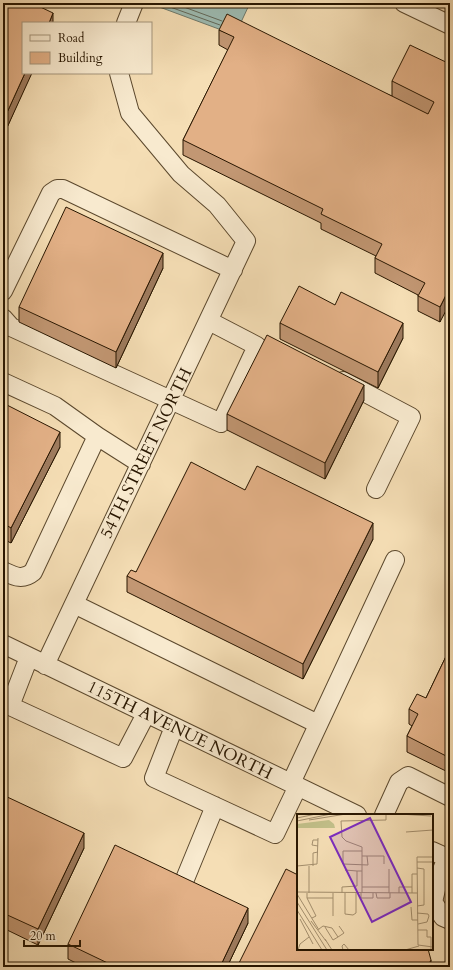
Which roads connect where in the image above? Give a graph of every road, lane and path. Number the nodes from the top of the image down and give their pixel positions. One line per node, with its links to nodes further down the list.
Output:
1 (134, 3): 3 (street)
2 (404, 3): 4 (street)
3 (126, 22)
4 (450, 25)
5 (119, 74): 6 (street, 54TH STREET NORTH)
6 (234, 270): 7 (street); 9 (street, 54TH STREET NORTH)
7 (3, 291)
8 (3, 318): 14 (street)
9 (209, 321): 10 (street); 14 (street, 54TH STREET NORTH)
10 (252, 343): 11 (street); 14 (street)
11 (275, 344)
12 (329, 374): 17 (street)
13 (3, 382): 15 (street)
14 (171, 401): 16 (street, 54TH STREET NORTH)
15 (97, 436): 16 (street); 19 (street)
16 (141, 464): 20 (street, 54TH STREET NORTH)
17 (376, 489)
18 (395, 560): 24 (street)
19 (3, 571)
20 (74, 604): 22 (street, 54TH STREET NORTH); 24 (street)
21 (3, 644): 22 (street, 115TH AVENUE NORTH)
22 (37, 661): 23 (street, 115TH AVENUE NORTH); 23 (street, 54TH STREET NORTH)
23 (146, 714): 25 (street, 115TH AVENUE NORTH)
24 (318, 724): 26 (street)
25 (174, 727): 26 (street, 115TH AVENUE NORTH); 28 (street)
26 (294, 785): 28 (street); 29 (street, 115TH AVENUE NORTH)
27 (450, 797): 30 (street)
28 (215, 806): 32 (street)
29 (355, 814)
30 (384, 814)
31 (443, 856): 33 (street)
32 (185, 879)
33 (450, 920)

